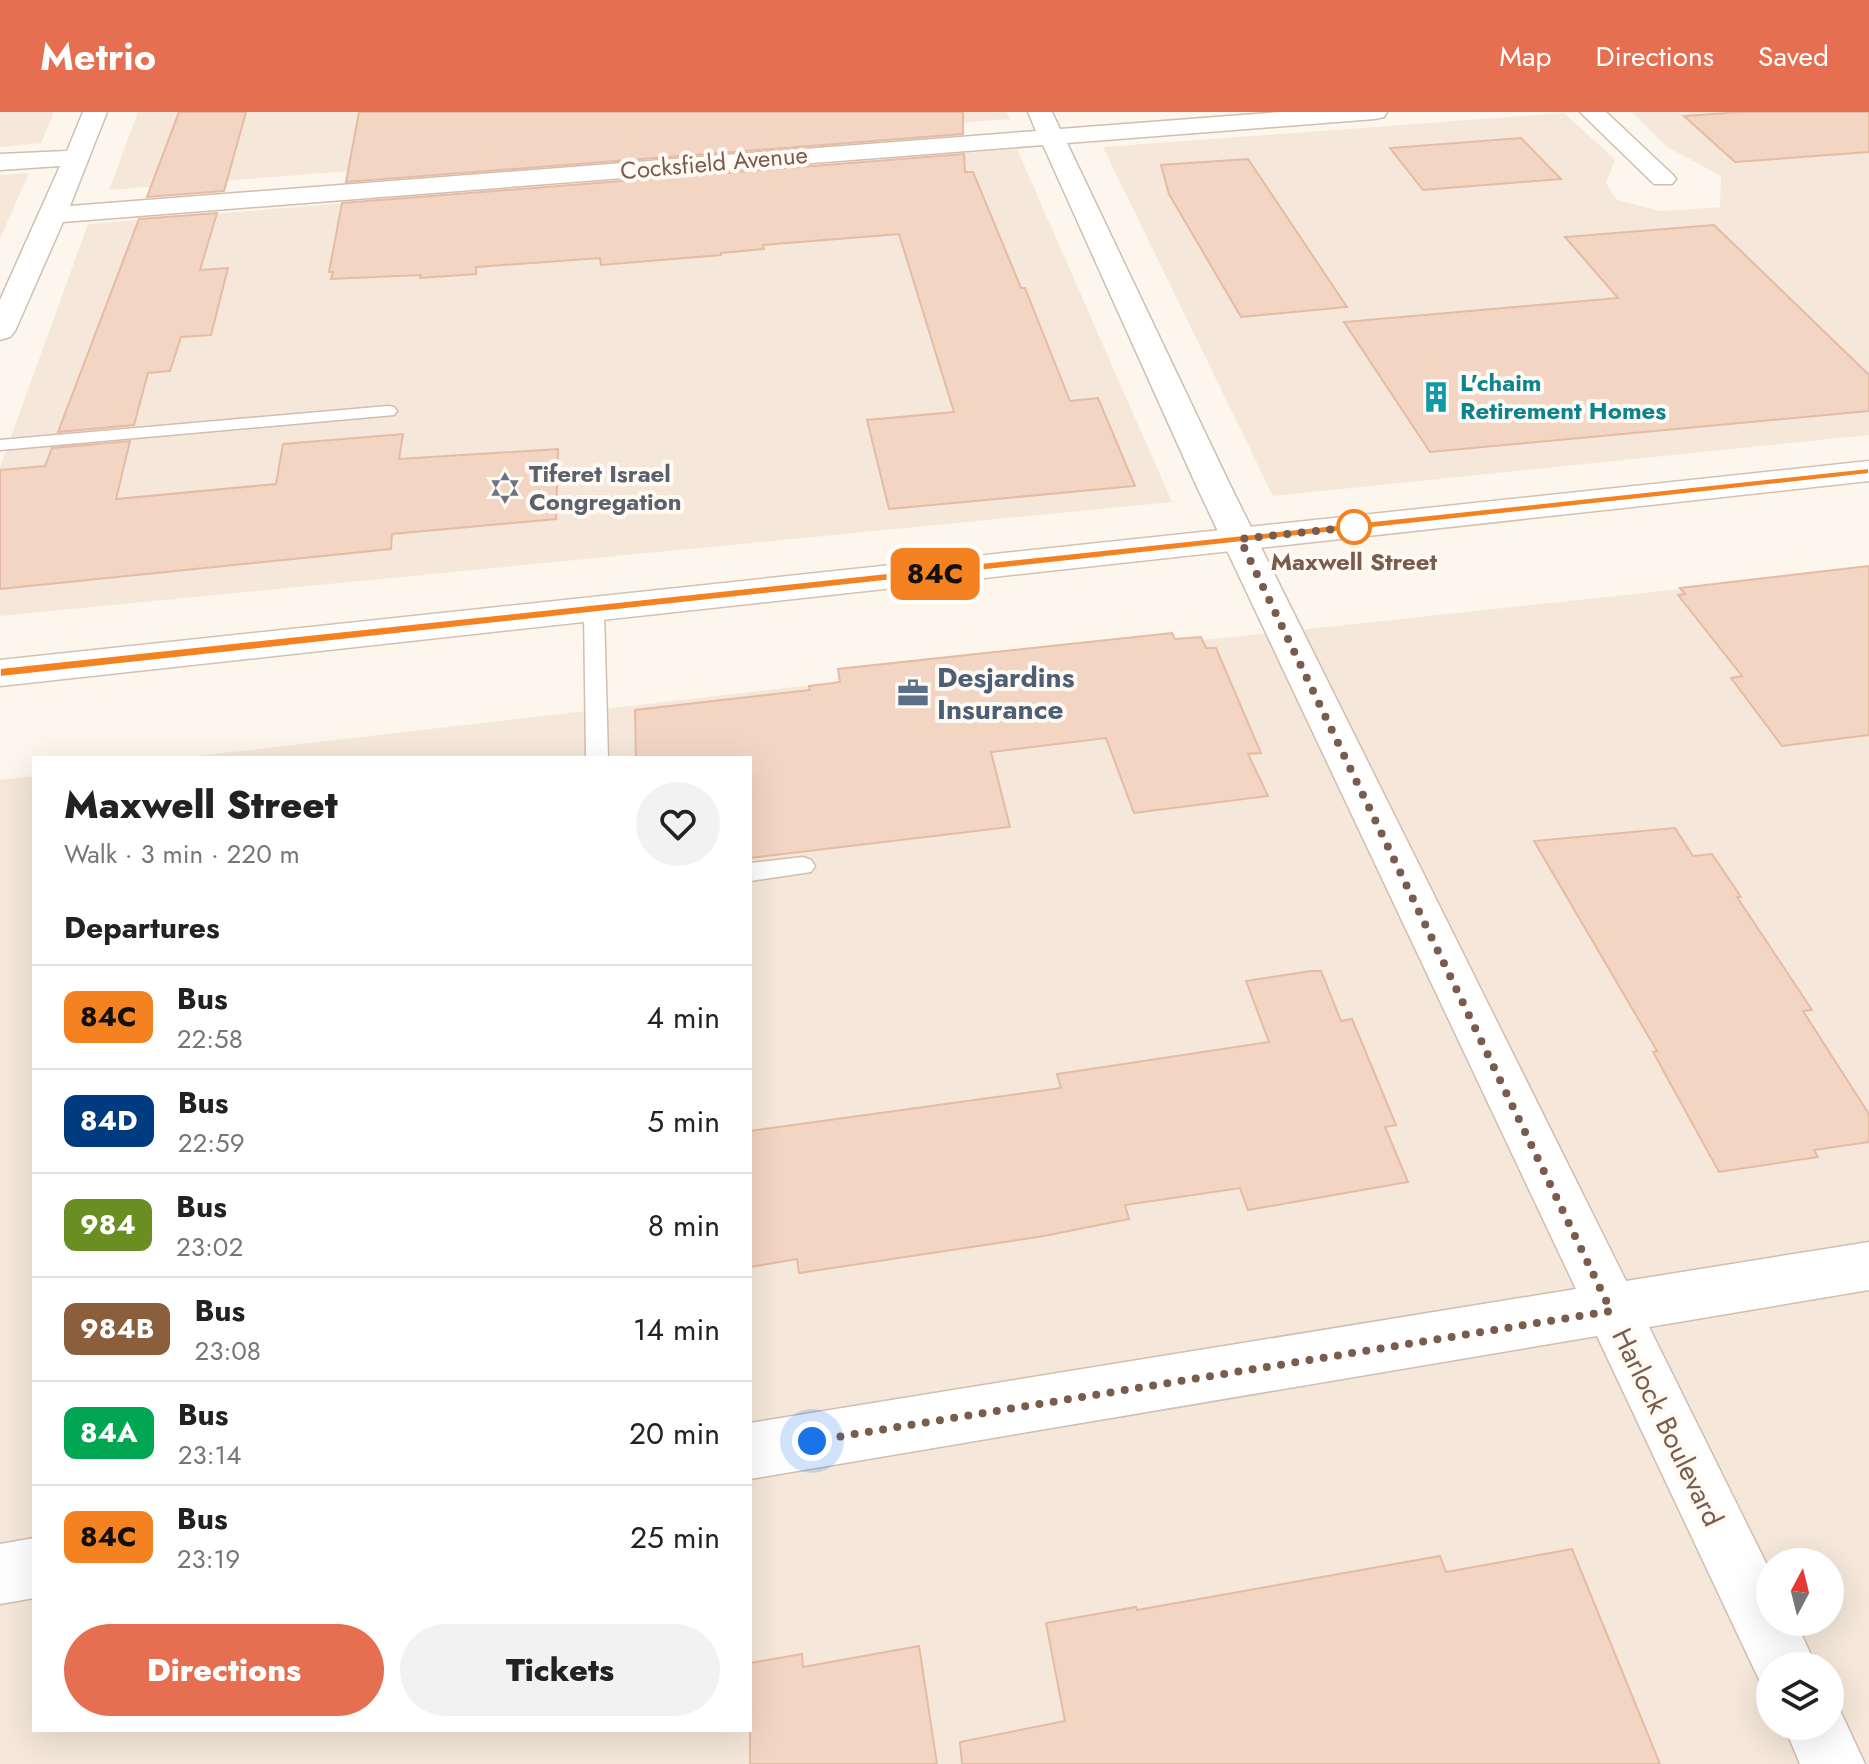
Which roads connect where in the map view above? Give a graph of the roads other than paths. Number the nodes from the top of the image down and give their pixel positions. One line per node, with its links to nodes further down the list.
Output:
1 (95, 112): 5 (street)
2 (1375, 112): 4 (street, Cocksfield Avenue)
3 (1592, 112): 7 (street)
4 (1047, 124): 8 (street, Cocksfield Avenue); 13 (street)
5 (74, 158): 6 (street); 8 (street)
6 (0, 162)
7 (1663, 179)
8 (53, 215): 9 (street)
9 (0, 331)
10 (388, 411): 11 (lane)
11 (0, 445)
12 (1869, 471): 13 (street)
13 (1240, 539): 14 (street); 20 (street, Harlock Boulevard)
14 (594, 610): 15 (street); 16 (lane)
15 (0, 673)
16 (597, 756)
17 (803, 866): 18 (lane)
18 (752, 872)
19 (1869, 1266): 20 (street)
20 (1611, 1311): 21 (street); 24 (street, Harlock Boulevard)
21 (752, 1451)
22 (32, 1568): 23 (street)
23 (0, 1574)
24 (1778, 1652)
25 (1822, 1740): 26 (street)
26 (1833, 1764)

